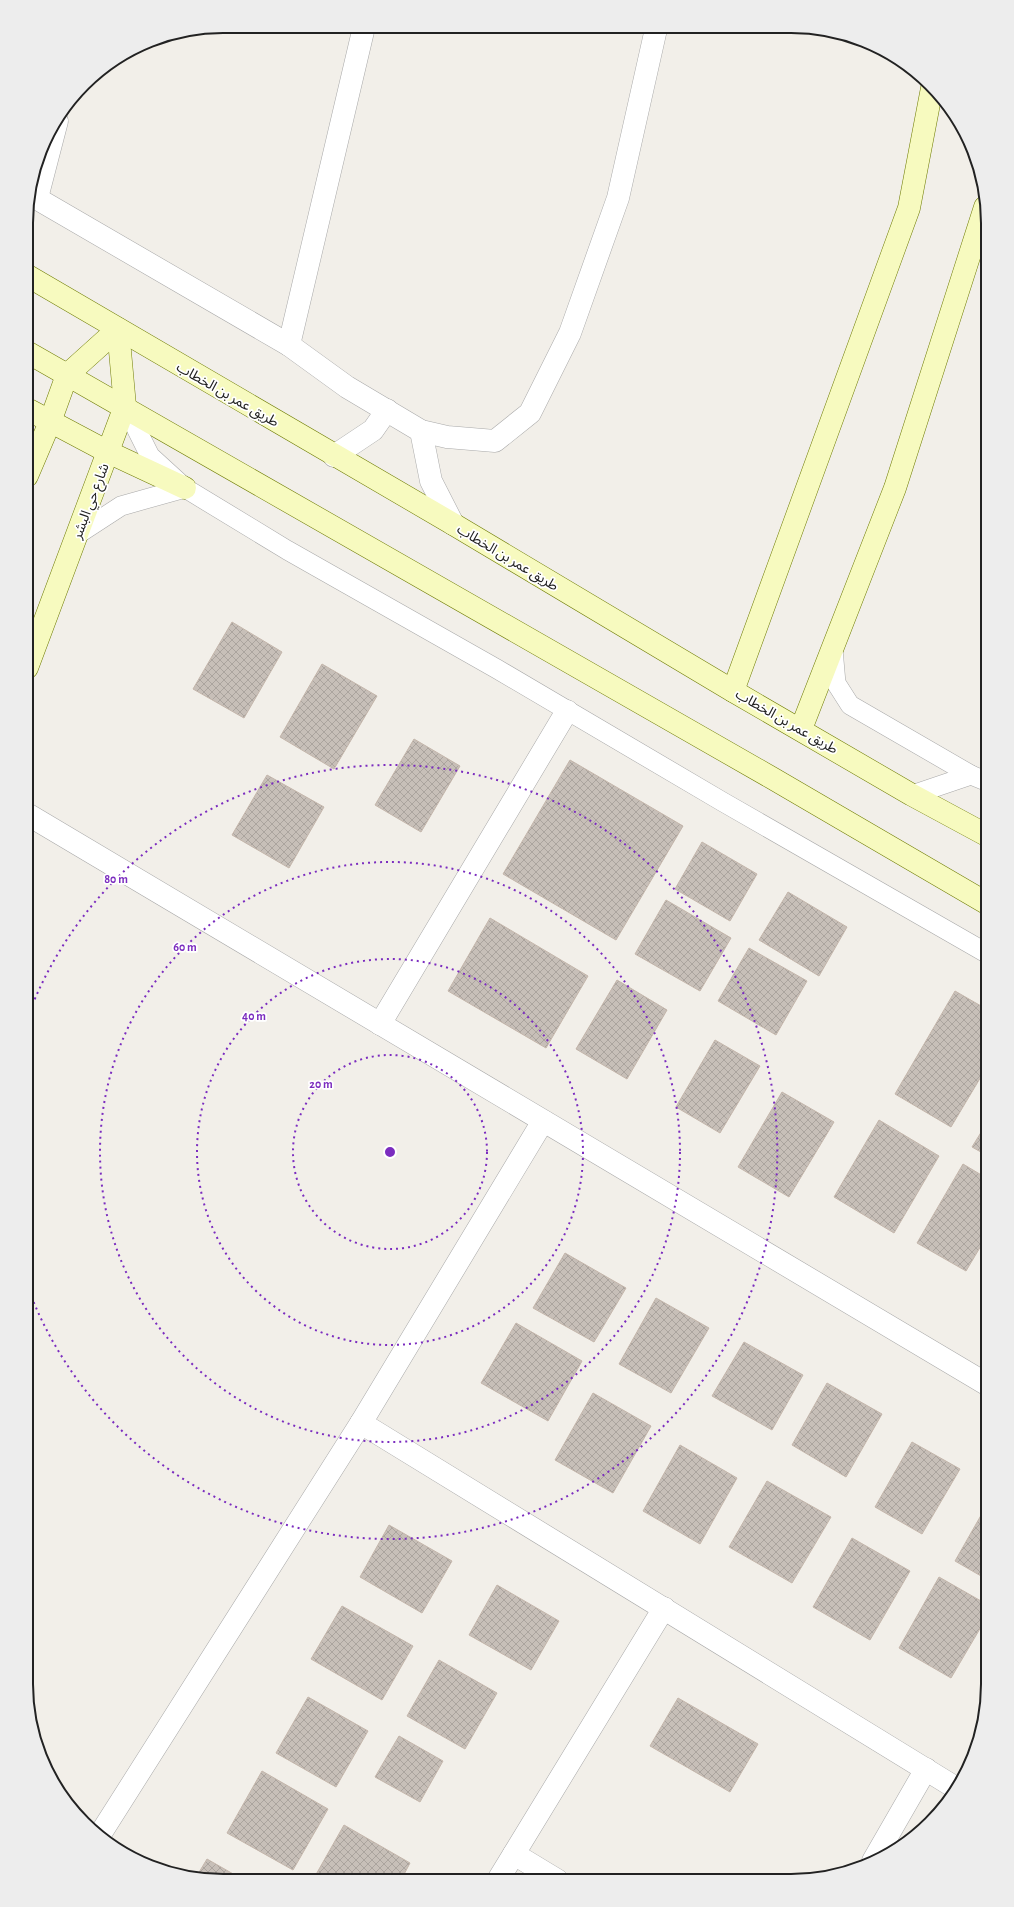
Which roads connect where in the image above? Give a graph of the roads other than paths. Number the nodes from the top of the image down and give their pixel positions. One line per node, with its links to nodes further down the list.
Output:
1 (363, 33): 10 (street)
2 (655, 33): 17 (street)
3 (931, 95): 26 (main road)
4 (49, 147): 5 (street)
5 (38, 181)
6 (35, 197): 10 (street)
7 (981, 223): 24 (main road)
8 (33, 279): 9 (main road, طريق عمر بن الخطاب)
9 (118, 329): 12 (main road); 13 (main road, شارع حي البشر); 19 (main road, طريق عمر بن الخطاب)
10 (289, 345): 14 (street)
11 (33, 355): 12 (main road)
12 (67, 375): 13 (main road); 16 (main road)
13 (125, 406): 18 (main road, شارع حي البشر); 21 (lane); 34 (main road)
14 (386, 410): 17 (street); 19 (street)
15 (33, 412): 16 (main road)
16 (50, 422): 18 (main road); 20 (main road)
17 (421, 431): 22 (street)
18 (108, 452): 21 (main road); 23 (main road, شارع حي البشر)
19 (334, 456): 22 (main road, طريق عمر بن الخطاب)
20 (33, 462)
21 (186, 488): 23 (lane); 27 (lane)
22 (453, 524): 26 (main road, طريق عمر بن الخطاب)
23 (78, 534): 25 (main road, شارع حي البشر)
24 (833, 649): 28 (main road); 29 (lane)
25 (33, 652)
26 (734, 691): 28 (main road, طريق عمر بن الخطاب)
27 (567, 711): 35 (lane); 36 (street)
28 (801, 729): 31 (main road, طريق عمر بن الخطاب)
29 (971, 775): 30 (lane); 31 (lane)
30 (981, 779)
31 (912, 795): 33 (main road, طريق عمر بن الخطاب)
32 (33, 818): 36 (street)
33 (981, 832)
34 (981, 900)
35 (981, 950)
36 (380, 1024): 37 (street)
37 (544, 1121): 38 (street); 39 (street)
38 (981, 1382)
39 (361, 1423): 40 (street); 43 (street)
40 (664, 1608): 41 (street); 45 (street)
41 (926, 1769): 42 (street); 44 (street)
42 (952, 1785)
43 (102, 1831)
44 (878, 1853)
45 (514, 1854): 46 (street); 47 (street)
46 (502, 1874)
47 (547, 1874)

